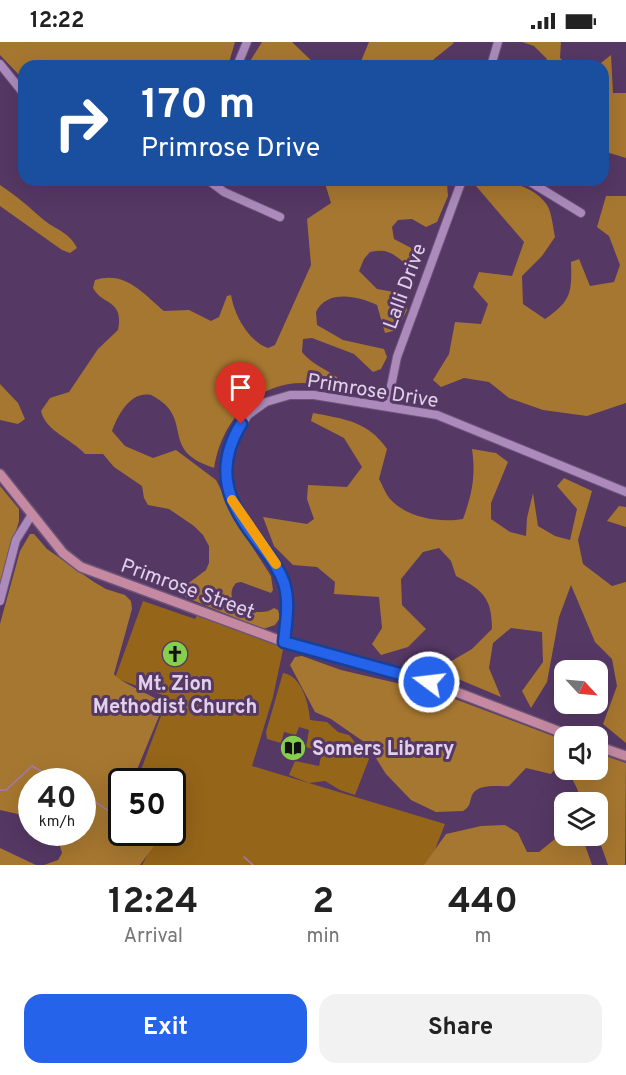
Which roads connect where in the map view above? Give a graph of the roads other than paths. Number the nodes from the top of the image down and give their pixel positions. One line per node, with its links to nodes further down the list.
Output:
1 (248, 42): 3 (street)
2 (498, 42): 4 (street)
3 (240, 60)
4 (493, 60)
5 (0, 64): 6 (street)
6 (18, 86)
7 (216, 186): 11 (street)
8 (460, 186): 12 (street, Lalli Drive)
9 (538, 186): 10 (street)
10 (581, 213)
11 (280, 217)
12 (387, 406): 14 (street, Primrose Drive); 17 (street, Primrose Drive)
13 (0, 474): 15 (main road, Primrose Street)
14 (626, 492)
15 (31, 516): 16 (street); 17 (main road, Primrose Street)
16 (0, 602)
17 (284, 642): 18 (main road, Primrose Street)
18 (554, 729)
19 (608, 750): 20 (main road)
20 (626, 756)

